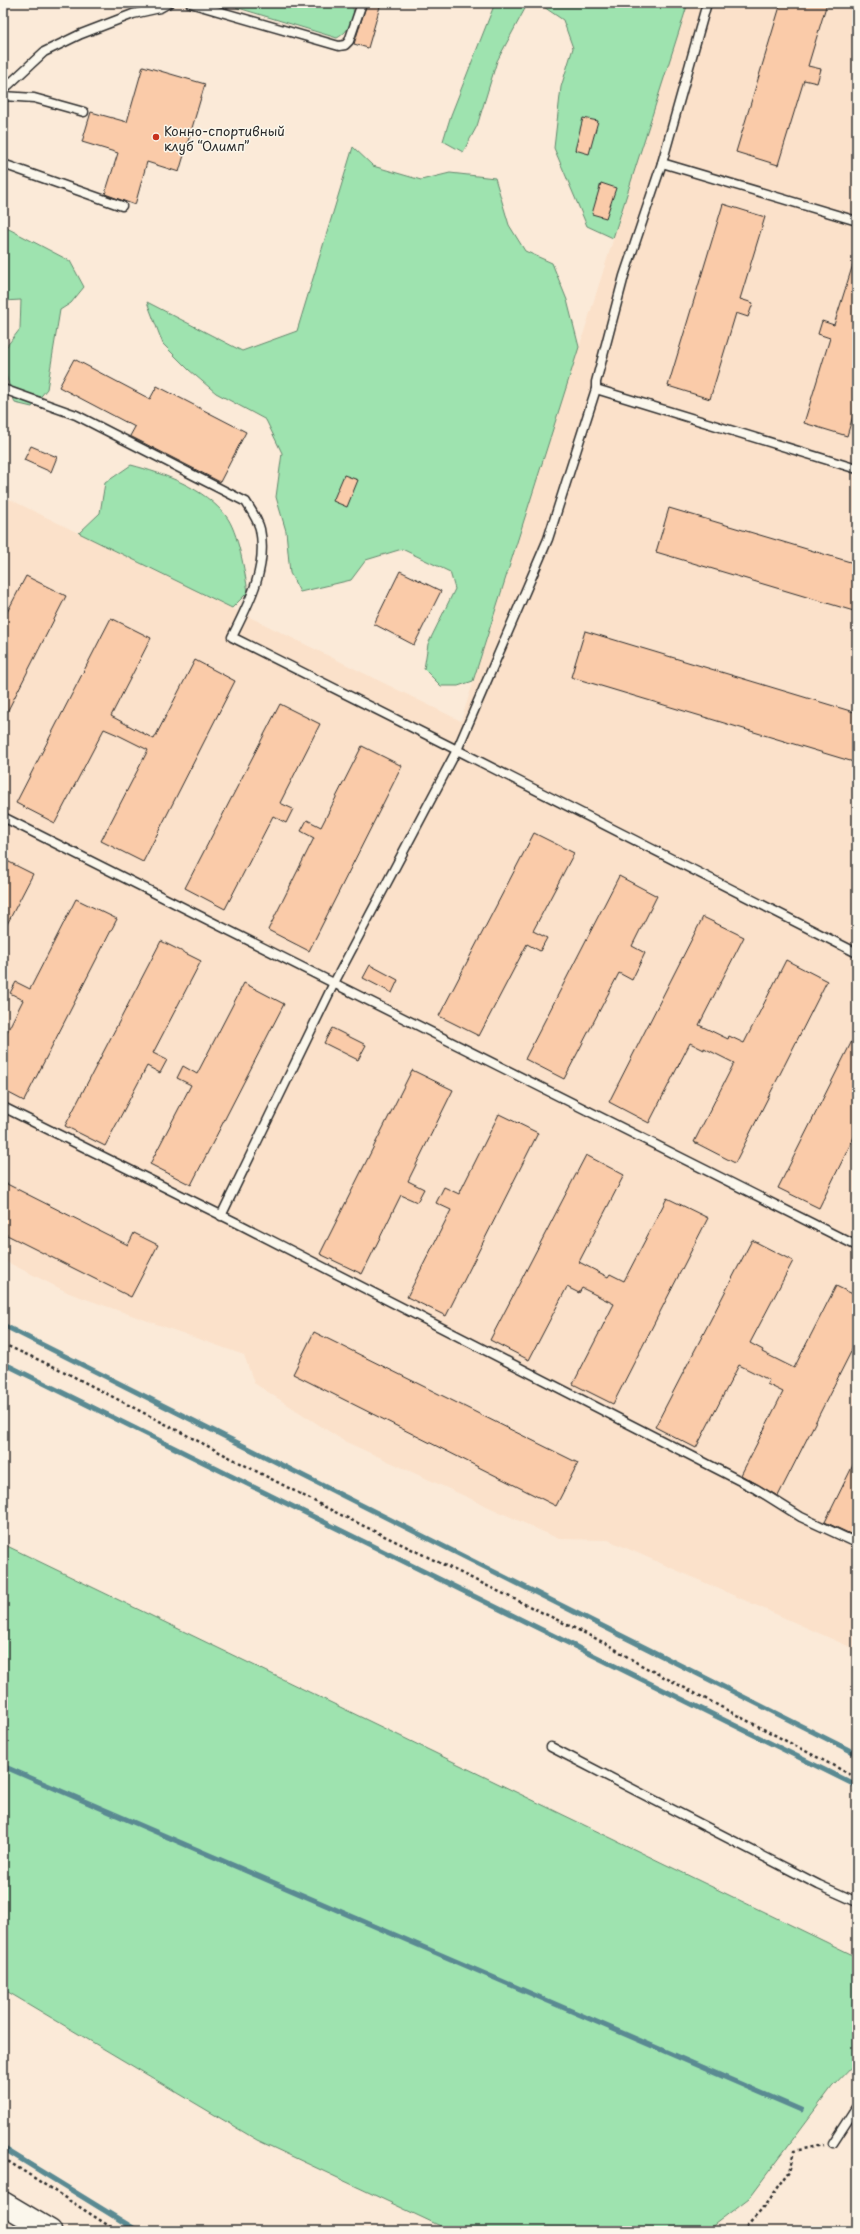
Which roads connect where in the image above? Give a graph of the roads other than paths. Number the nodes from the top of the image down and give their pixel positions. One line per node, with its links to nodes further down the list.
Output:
1 (169, 3): 5 (lane)
2 (190, 3): 3 (lane)
3 (362, 3)
4 (707, 3): 8 (lane)
5 (3, 90)
6 (3, 96): 7 (lane)
7 (84, 112)
8 (662, 163): 11 (lane); 13 (lane)
9 (3, 164): 10 (lane)
10 (122, 206)
11 (857, 221)
12 (3, 388): 15 (lane)
13 (596, 389): 14 (lane); 15 (lane)
14 (857, 469)
15 (457, 750): 17 (lane); 18 (lane)
16 (3, 817): 18 (lane)
17 (857, 953)
18 (334, 983): 20 (lane); 21 (lane)
19 (3, 1107): 20 (lane)
20 (221, 1216): 22 (lane)
21 (857, 1246)
22 (857, 1543)
23 (551, 1747): 24 (lane)
24 (857, 1902)
25 (857, 2106): 26 (lane)
26 (833, 2143)
27 (3, 2203): 28 (highway)
28 (50, 2231)

